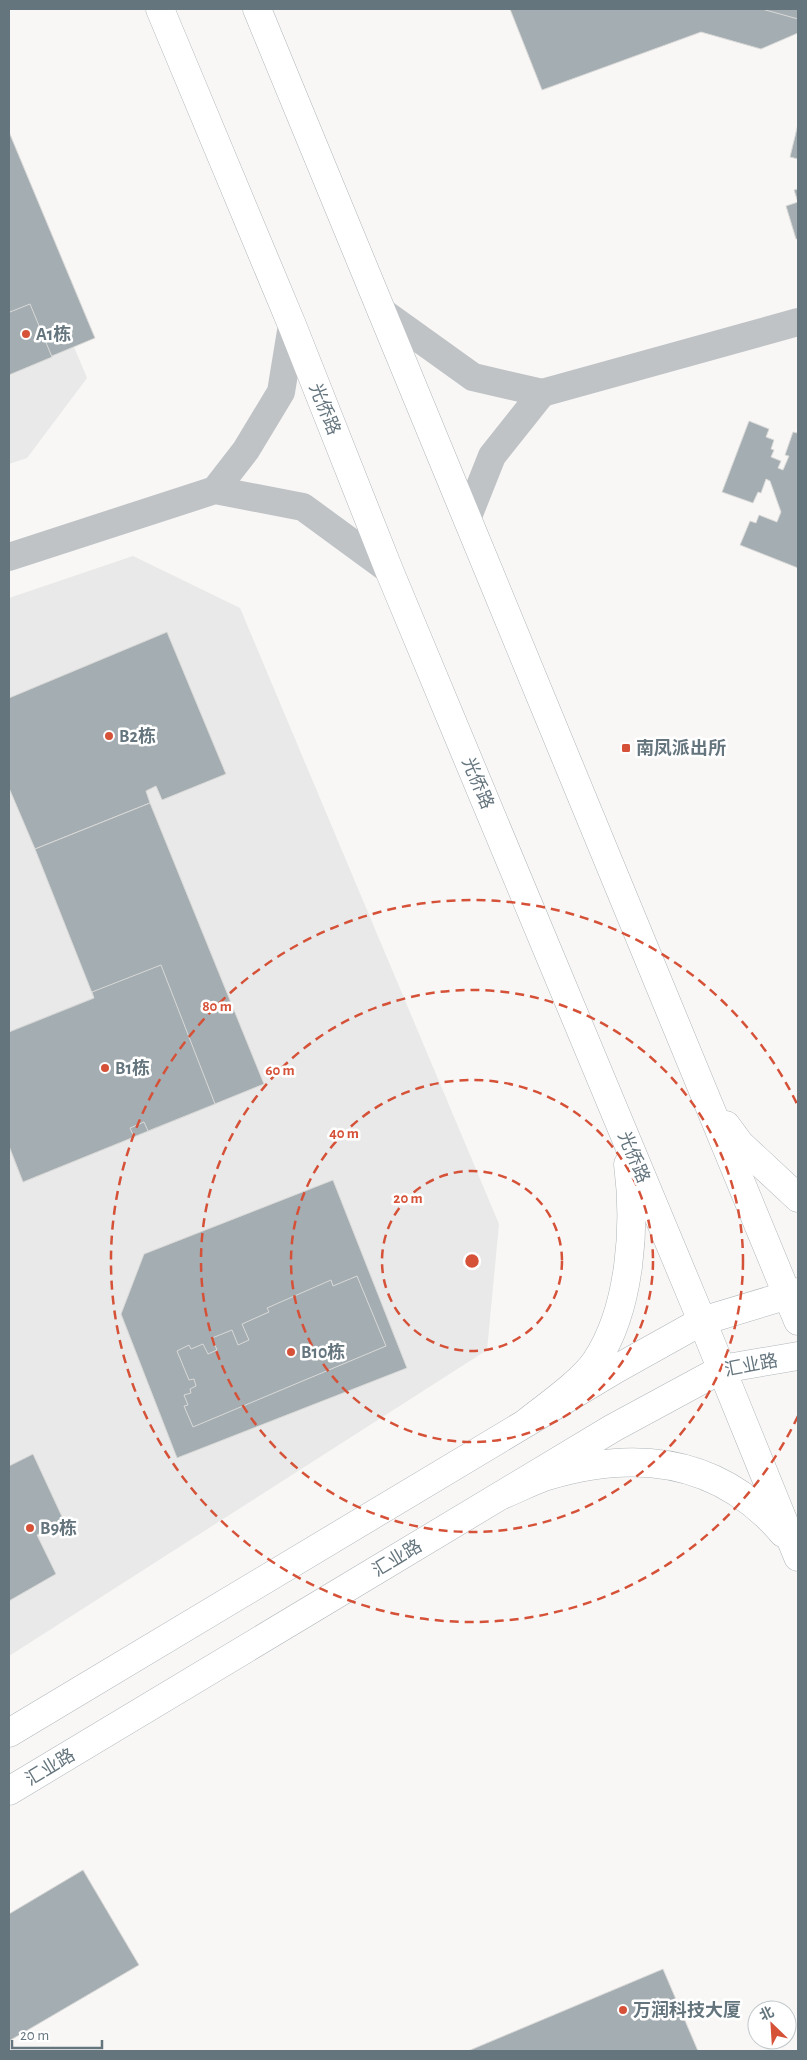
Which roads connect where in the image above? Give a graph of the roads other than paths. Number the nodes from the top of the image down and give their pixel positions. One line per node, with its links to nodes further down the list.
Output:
1 (160, 9): 5 (main road, 光侨路)
2 (257, 9): 3 (main road)
3 (381, 311): 6 (street); 8 (main road)
4 (798, 322): 6 (street)
5 (292, 325): 7 (street); 10 (main road, 光侨路)
6 (542, 393): 8 (street)
7 (215, 490): 9 (street); 10 (street)
8 (467, 519): 11 (main road)
9 (9, 557)
10 (389, 570): 12 (main road, 光侨路)
11 (704, 1094): 13 (main road); 14 (main road)
12 (624, 1133): 15 (main road, 光侨路); 19 (main road)
13 (798, 1198)
14 (793, 1294): 15 (main road); 16 (main road)
15 (702, 1321): 18 (main road, 光侨路); 19 (main road)
16 (798, 1321)
17 (798, 1356): 18 (main road, 汇业路)
18 (722, 1369): 20 (main road, 汇业路); 21 (main road, 光侨路)
19 (527, 1422): 22 (main road)
20 (502, 1495): 21 (main road); 23 (main road, 汇业路)
21 (796, 1552)
22 (9, 1733)
23 (9, 1792)

